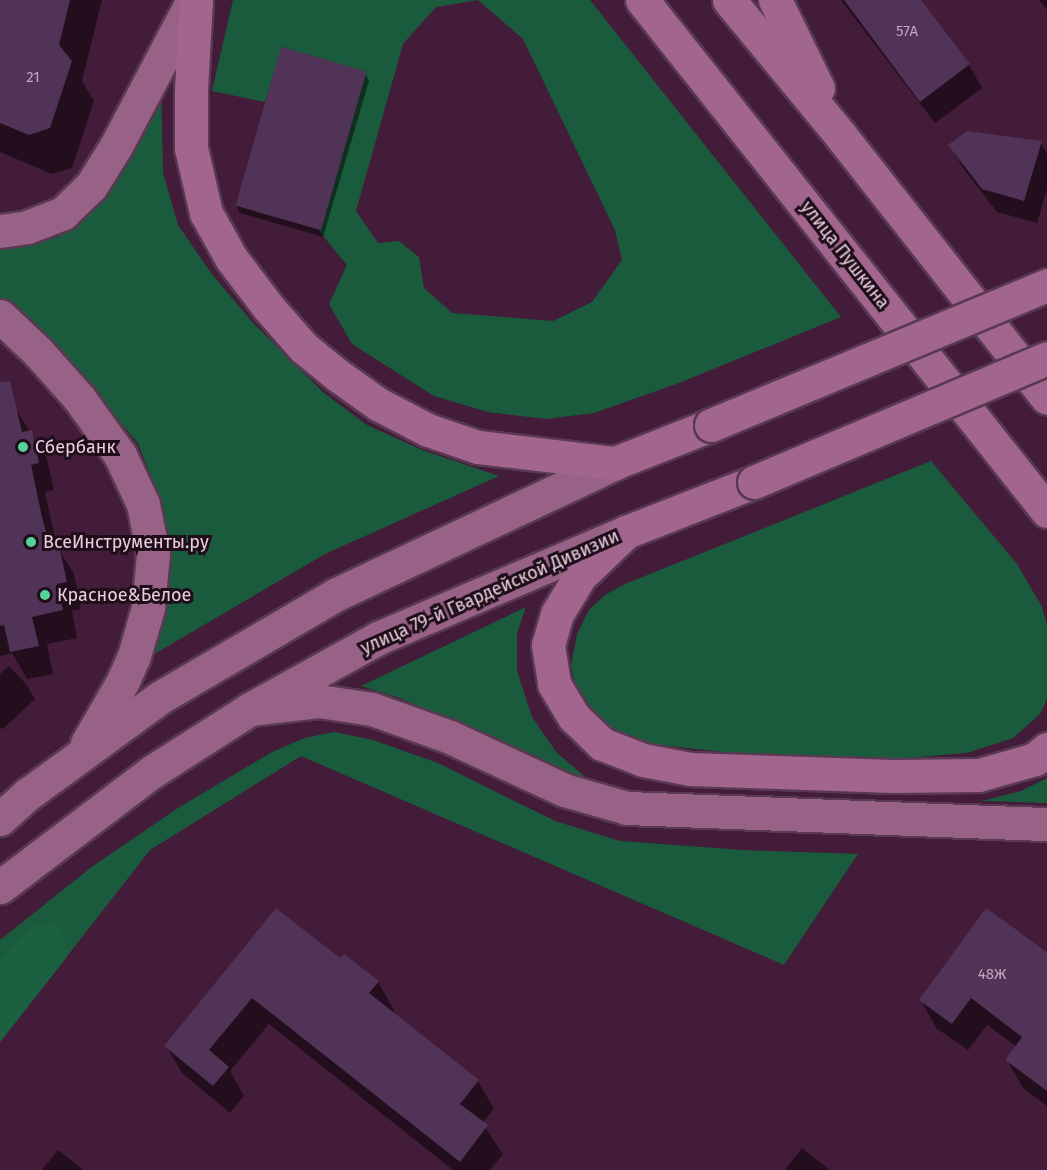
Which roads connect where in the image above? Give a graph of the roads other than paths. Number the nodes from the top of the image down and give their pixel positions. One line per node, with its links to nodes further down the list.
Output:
1 (194, 0): 6 (main road); 11 (main road)
2 (642, 0): 12 (main road, улица Пушкина)
3 (729, 0): 5 (main road)
4 (775, 0): 5 (main road)
5 (841, 136): 10 (main road)
6 (0, 231)
7 (1047, 285): 11 (main road, bridge)
8 (0, 316): 16 (main road)
9 (1047, 358): 13 (main road, улица 79-й Гвардейской Дивизии, bridge)
10 (1047, 398)
11 (615, 463): 16 (main road)
12 (1047, 511)
13 (626, 532): 14 (main road, улица 79-й Гвардейской Дивизии); 15 (main road)
14 (250, 709): 18 (main road); 19 (main road, улица 79-й Гвардейской Дивизии)
15 (1047, 749)
16 (80, 755): 17 (main road)
17 (0, 819)
18 (1047, 824)
19 (0, 887)

